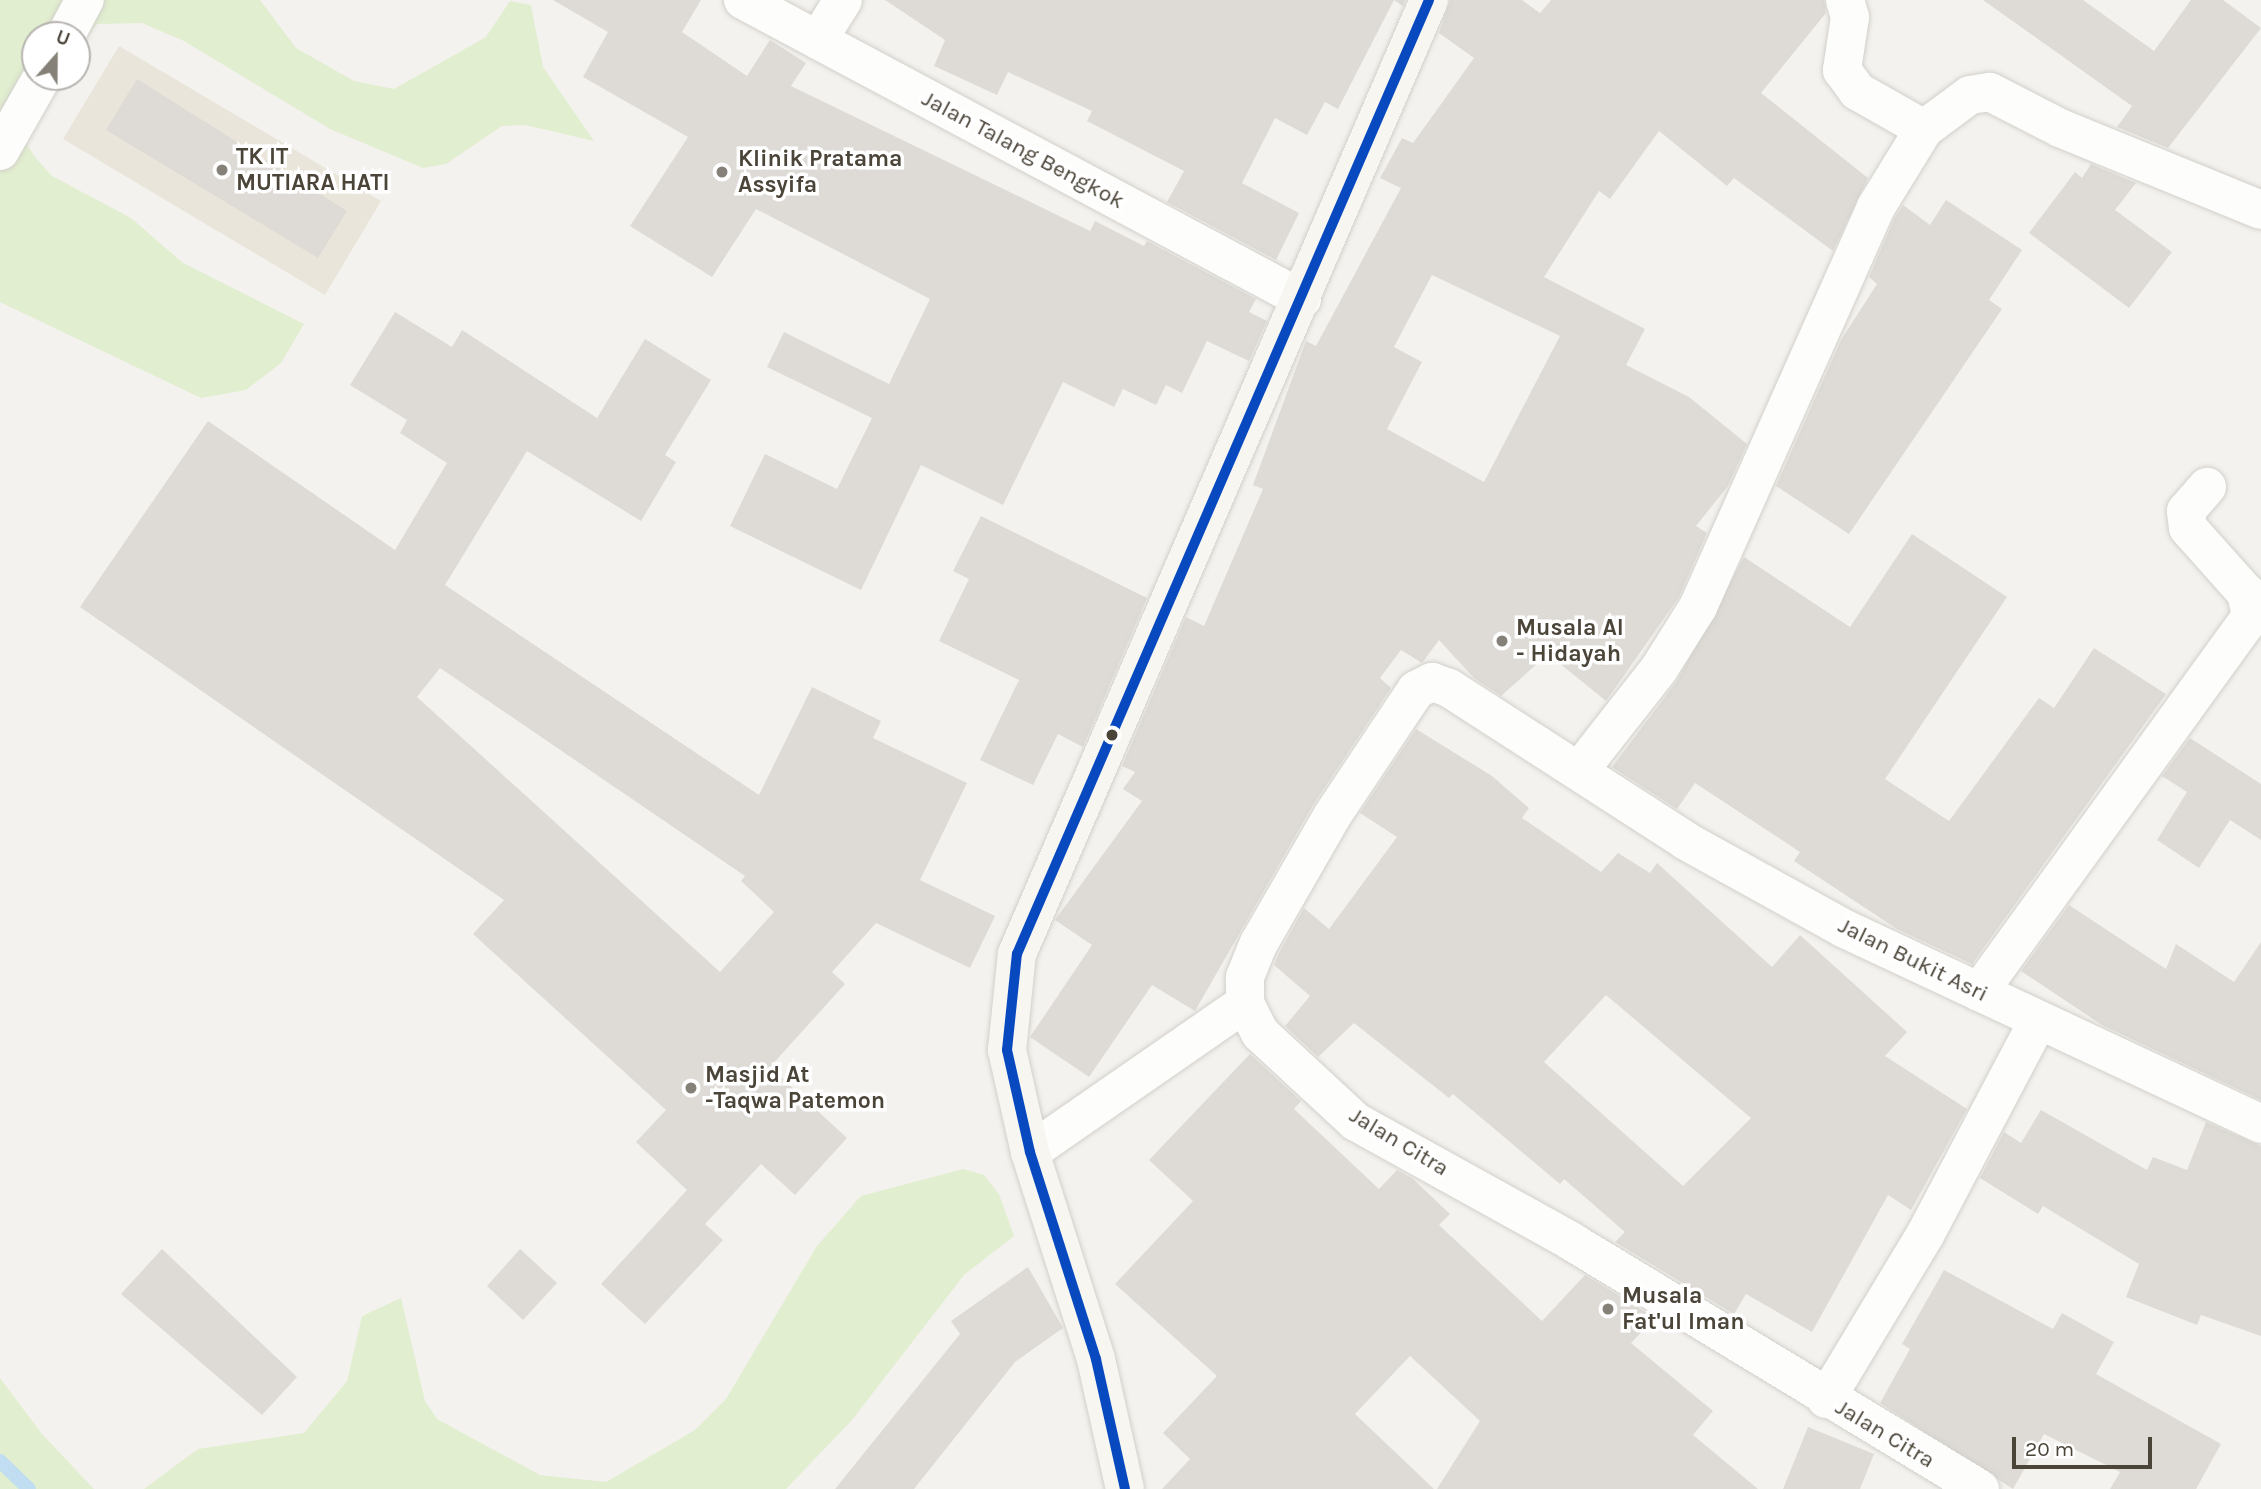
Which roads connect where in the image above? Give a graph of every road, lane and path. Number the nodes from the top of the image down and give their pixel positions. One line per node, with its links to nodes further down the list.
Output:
1 (85, 0): 6 (street)
2 (743, 0): 7 (street, Jalan Talang Bengkok)
3 (843, 0): 7 (street)
4 (1429, 0): 12 (main road)
5 (1845, 0): 9 (street)
6 (74, 21)
7 (818, 40): 12 (street, Jalan Talang Bengkok)
8 (34, 91): 10 (street)
9 (1924, 129): 11 (street); 14 (street)
10 (0, 151)
11 (2261, 210)
12 (1302, 299): 19 (main road)
13 (2207, 487): 15 (street)
14 (1578, 771): 15 (street, Jalan Bukit Asri); 16 (street)
15 (1979, 992): 17 (street, Jalan Bukit Asri)
16 (1245, 1003): 19 (street); 20 (street, Jalan Citra)
17 (2038, 1021): 18 (street, Jalan Bukit Asri); 20 (street)
18 (2261, 1124)
19 (1030, 1152): 21 (main road)
20 (1826, 1399): 22 (street, Jalan Citra)
21 (1125, 1489)
22 (1980, 1489)

